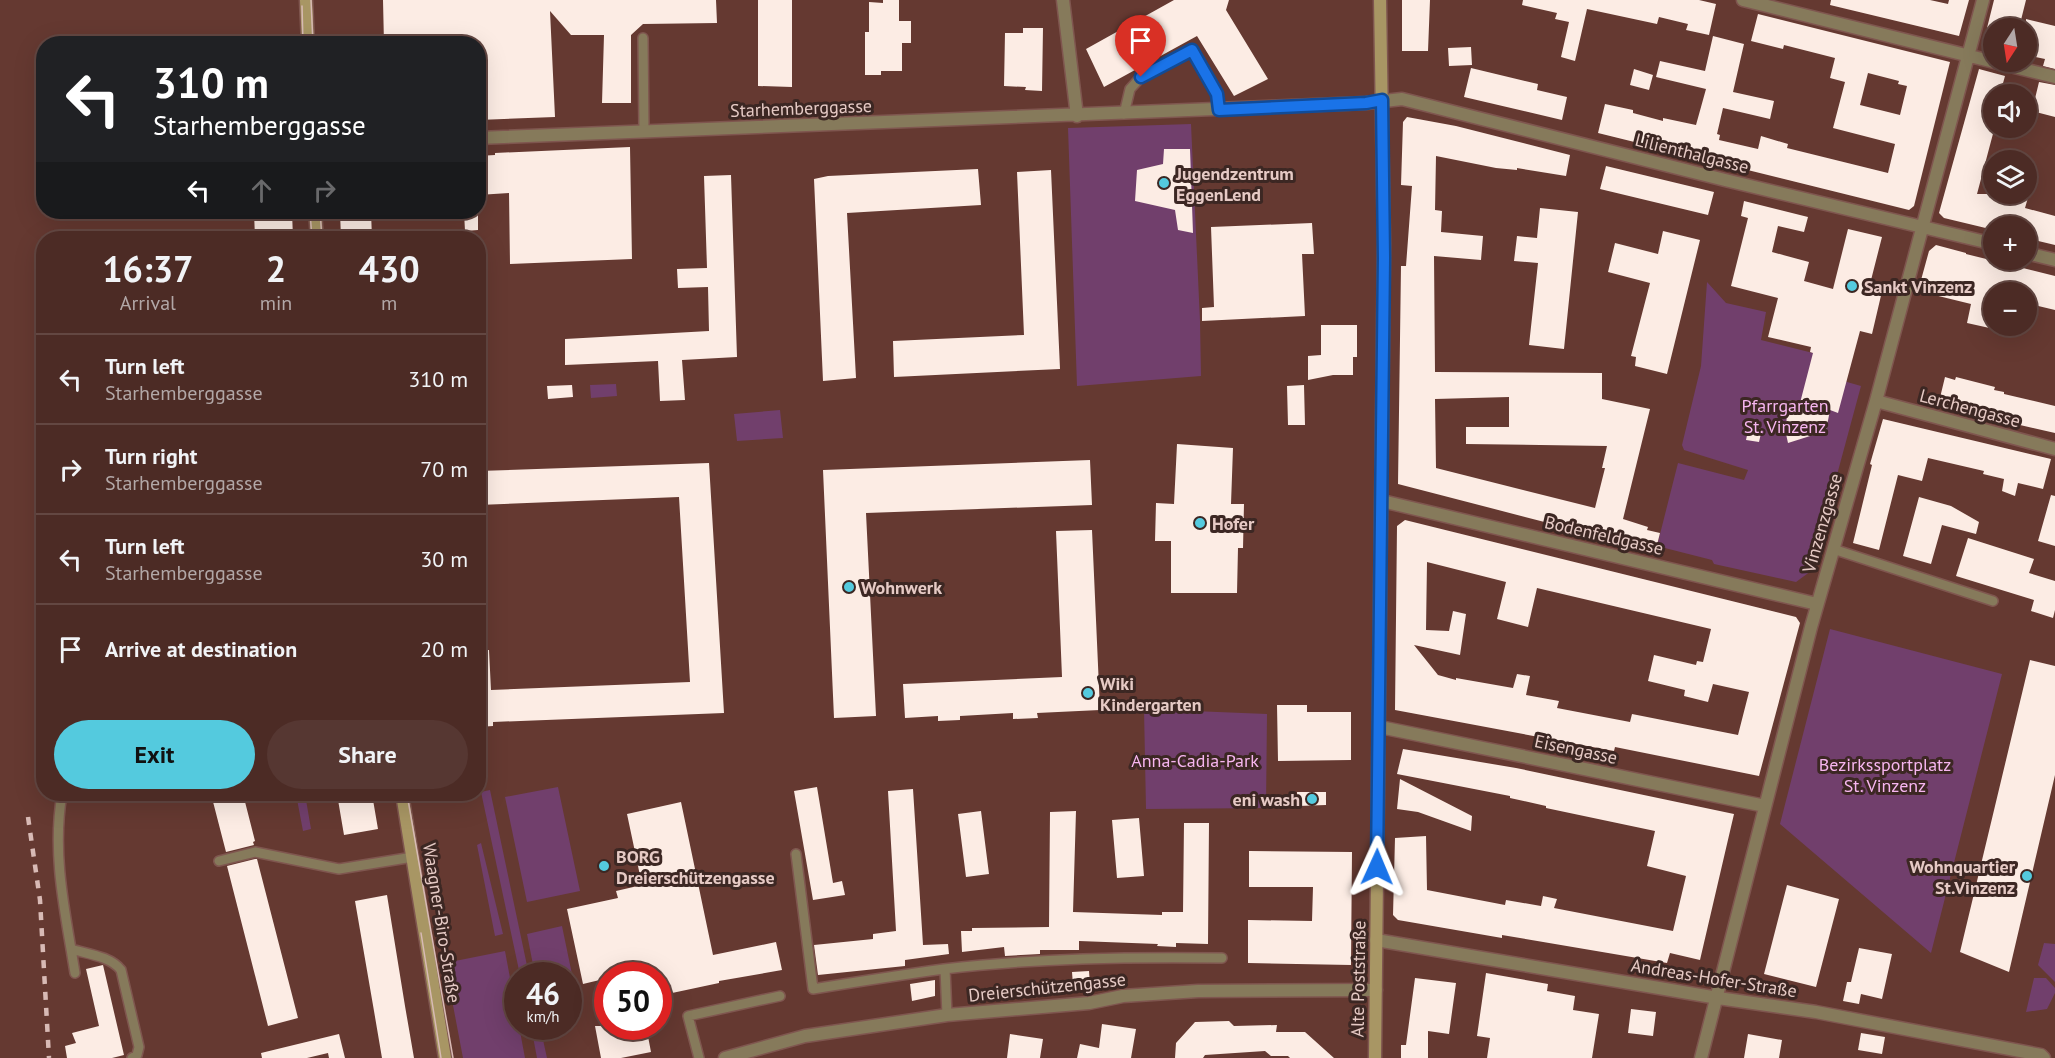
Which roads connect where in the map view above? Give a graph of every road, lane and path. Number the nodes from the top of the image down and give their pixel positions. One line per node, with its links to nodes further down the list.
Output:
1 (306, 0): 6 (main road)
2 (1063, 0): 13 (street)
3 (1380, 0): 10 (main road, Alte Poststraße)
4 (1743, 0): 8 (street)
5 (1983, 0): 8 (street, Vinzenzgasse)
6 (308, 36)
7 (643, 38): 14 (lane)
8 (1969, 56): 9 (street); 16 (street, Vinzenzgasse)
9 (2055, 77)
10 (1382, 100): 11 (street, Starhemberggasse); 16 (street, Lilienthalgasse); 22 (main road, Alte Poststraße)
11 (1219, 110): 12 (street, Starhemberggasse); 12 (lane)
12 (1124, 114): 13 (street, Starhemberggasse)
13 (1077, 116): 14 (street, Starhemberggasse)
14 (644, 131): 15 (street, Starhemberggasse)
15 (486, 138)
16 (1922, 226): 17 (street, Lilienthalgasse); 20 (street, Vinzenzgasse)
17 (1983, 241)
18 (2037, 256): 19 (street)
19 (2055, 260)
20 (1876, 401): 21 (street, Lerchengasse); 23 (street, Vinzenzgasse)
21 (2055, 449)
22 (1382, 501): 25 (street, Bodenfeldgasse); 26 (main road, Alte Poststraße)
23 (1833, 549): 24 (lane); 25 (street, Vinzenzgasse)
24 (1993, 601)
25 (1817, 604): 29 (street, Vinzenzgasse)
26 (1380, 727): 29 (street, Eisengasse); 33 (main road, Alte Poststraße)
27 (61, 801): 34 (lane)
28 (403, 801): 31 (main road, Waagner-Biro-Straße)
29 (1765, 806): 40 (street, Vinzenzgasse)
30 (796, 854): 36 (lane)
31 (413, 857): 32 (lane); 43 (main road, Waagner-Biro-Straße)
32 (219, 861)
33 (1376, 940): 38 (main road, Alte Poststraße); 40 (street, Andreas-Hofer-Straße)
34 (71, 949): 37 (lane); 42 (lane)
35 (1222, 958): 36 (lane)
36 (945, 969): 41 (lane)
37 (75, 973)
38 (1376, 990): 41 (street, Dreierschützengasse); 46 (main road, Alte Poststraße)
39 (780, 996): 44 (lane)
40 (1718, 998): 47 (street, Vinzenzgasse); 48 (street, Andreas-Hofer-Straße)
41 (947, 1015): 45 (street, Dreierschützengasse)
42 (132, 1058)
43 (446, 1058)
44 (699, 1058)
45 (725, 1058)
46 (1375, 1058)
47 (1701, 1058)
48 (2044, 1058)

